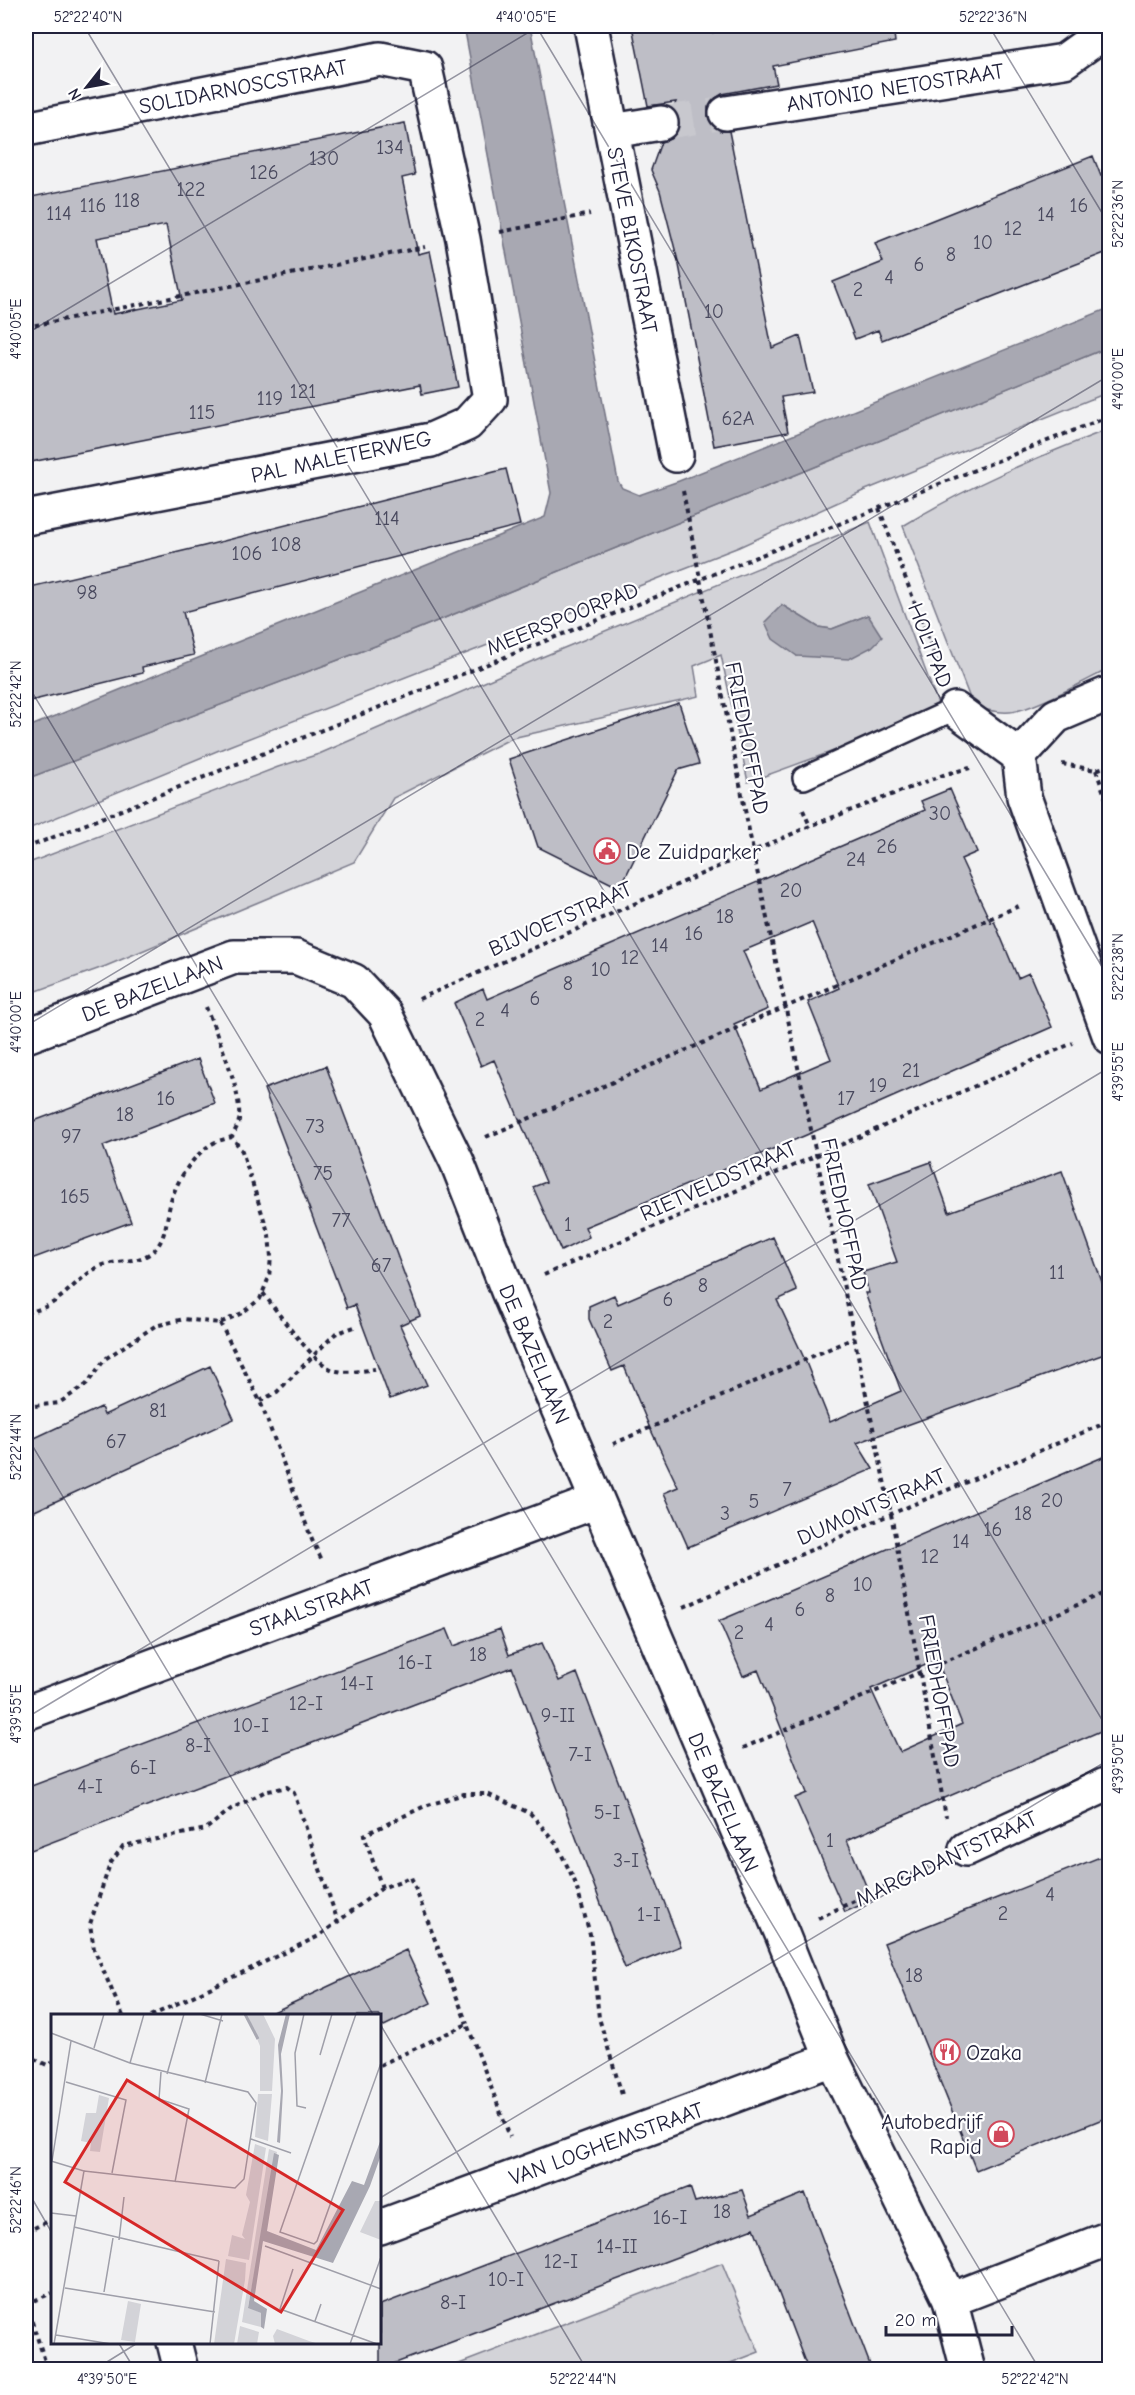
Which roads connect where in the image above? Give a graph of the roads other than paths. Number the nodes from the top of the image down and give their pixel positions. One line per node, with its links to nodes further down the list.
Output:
1 (591, 26): 7 (street, STEVE BIKOSTRAAT)
2 (1110, 28): 4 (street, ANTONIO NETOSTRAAT)
3 (425, 68): 6 (street, SOLIDARNOSCSTRAAT); 9 (street, PAL MALETERWEG)
4 (726, 113)
5 (661, 123): 7 (street)
6 (26, 129)
7 (612, 131): 8 (street, STEVE BIKOSTRAAT)
8 (676, 455)
9 (26, 518)
10 (1110, 693): 12 (street)
11 (955, 709): 12 (street, HOLTPAD); 13 (lane)
12 (1019, 756): 14 (street)
13 (804, 778)
14 (1108, 1033)
15 (26, 1036): 16 (street, DE BAZELLAAN)
16 (597, 1501): 17 (street, STAALSTRAAT); 20 (street, DE BAZELLAAN)
17 (26, 1713)
18 (1110, 1783): 19 (street, MARGADANTSTRAAT)
19 (959, 1852)
20 (832, 2059): 21 (street, VAN LOGHEMSTRAAT); 23 (street, DE BAZELLAAN)
21 (381, 2227)
22 (1110, 2238): 23 (street)
23 (950, 2300): 26 (street, DE BAZELLAAN)
24 (174, 2344): 25 (street)
25 (181, 2370)
26 (968, 2370)

